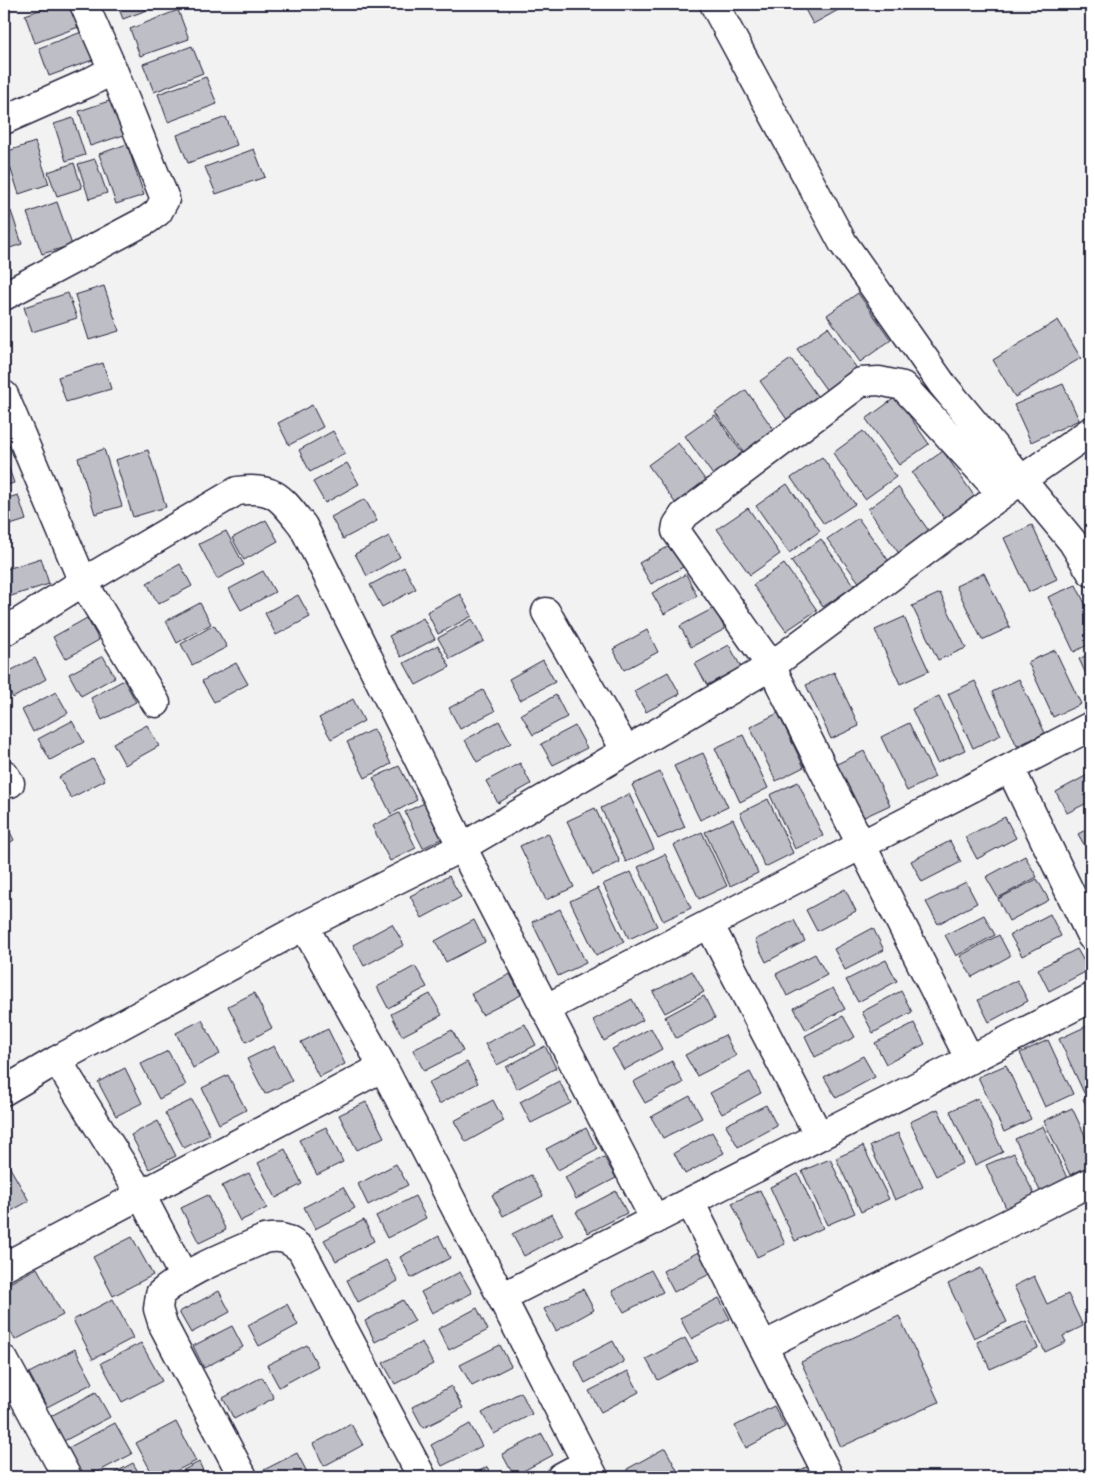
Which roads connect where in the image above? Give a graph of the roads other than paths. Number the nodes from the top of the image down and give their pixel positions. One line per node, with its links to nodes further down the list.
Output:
1 (84, 4): 3 (street)
2 (714, 4): 8 (street)
3 (114, 70): 4 (street); 5 (street)
4 (4, 120)
5 (4, 296)
6 (4, 395): 10 (street)
7 (1091, 431): 8 (street)
8 (1012, 487): 9 (street); 13 (street); 13 (street)
9 (1091, 572)
10 (83, 582): 12 (street); 14 (street); 19 (street)
11 (546, 612): 16 (street)
12 (4, 632)
13 (771, 666): 16 (street); 18 (street)
14 (156, 703)
15 (1091, 726): 17 (street)
16 (626, 751): 19 (street)
17 (1010, 768): 18 (street); 22 (street)
18 (860, 845): 20 (street); 26 (street)
19 (462, 847): 21 (street); 24 (street)
20 (709, 924): 24 (street); 29 (street)
21 (304, 926): 25 (street); 27 (street)
22 (1091, 936)
23 (1091, 998): 26 (street)
24 (545, 1009): 33 (street)
25 (57, 1060): 28 (street); 31 (street)
26 (970, 1060): 29 (street)
27 (383, 1067): 31 (street); 36 (street)
28 (4, 1091)
29 (819, 1136): 32 (street)
30 (1091, 1182): 37 (street)
31 (140, 1195): 34 (street); 35 (street)
32 (690, 1202): 33 (street); 37 (street)
33 (655, 1220): 36 (street)
34 (4, 1267)
35 (184, 1277): 41 (street); 42 (street)
36 (502, 1298): 39 (street)
37 (763, 1346): 44 (street)
38 (4, 1360): 40 (street)
39 (590, 1470): 43 (street)
40 (66, 1477)
41 (243, 1477)
42 (422, 1477)
43 (561, 1477)
44 (829, 1477)

